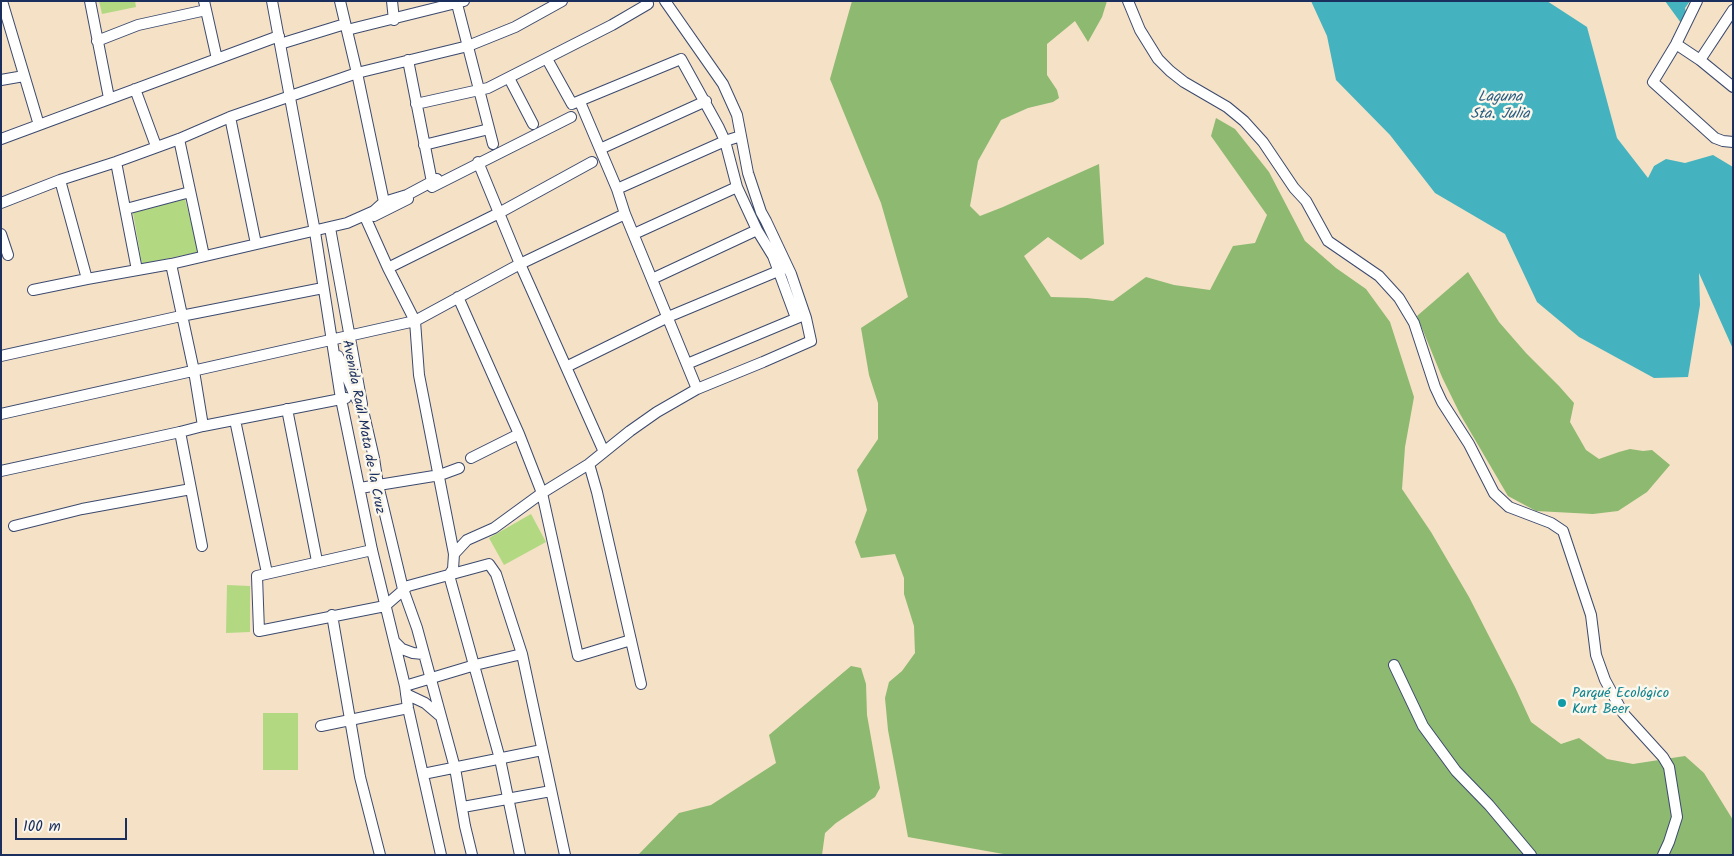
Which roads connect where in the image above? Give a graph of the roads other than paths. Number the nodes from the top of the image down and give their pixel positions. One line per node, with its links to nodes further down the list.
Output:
1 (2, 1): 16 (street)
2 (90, 1): 18 (street)
3 (272, 1): 17 (street, Avenida Raúl Mata de la Cruz)
4 (340, 1): 15 (street)
5 (392, 1): 14 (street)
6 (562, 1): 20 (street)
7 (647, 1): 21 (street)
8 (665, 1): 42 (street)
9 (1128, 1): 149 (street)
10 (1697, 1): 19 (street)
11 (461, 3): 14 (street); 20 (street)
12 (205, 6): 18 (street); 22 (street)
13 (1733, 10): 24 (street)
14 (394, 20): 15 (street)
15 (346, 27): 17 (street); 25 (street)
16 (6, 32): 26 (street)
17 (280, 40): 22 (street); 32 (street, Avenida Raúl Mata de la Cruz)
18 (97, 41): 33 (street)
19 (1676, 44): 24 (street); 46 (street)
20 (468, 46): 23 (street); 31 (street)
21 (547, 58): 27 (street); 35 (street)
22 (217, 59): 30 (street)
23 (408, 60): 25 (street); 36 (street)
24 (1700, 60): 29 (street)
25 (357, 72): 32 (street); 58 (street)
26 (24, 76): 28 (street); 40 (street)
27 (509, 78): 31 (street); 39 (street)
28 (1, 80)
29 (1732, 83)
30 (135, 89): 33 (street); 49 (street)
31 (479, 91): 36 (street); 41 (street)
32 (290, 95): 37 (street); 67 (street, Avenida Raúl Mata de la Cruz)
33 (110, 98): 40 (street)
34 (706, 101): 35 (street); 45 (street); 50 (street)
35 (580, 102): 50 (street)
36 (416, 104): 48 (street)
37 (230, 117): 44 (street); 70 (street)
38 (571, 117): 52 (street)
39 (533, 124)
40 (38, 125): 43 (street)
41 (489, 128): 47 (street); 48 (street)
42 (741, 136): 45 (street); 76 (street)
43 (1, 139)
44 (178, 139): 49 (street); 57 (street)
45 (725, 141): 55 (street); 56 (street)
46 (1733, 142)
47 (493, 144)
48 (424, 145): 58 (street)
49 (156, 146): 51 (street)
50 (600, 150): 56 (street)
51 (116, 162): 54 (street); 60 (street)
52 (478, 162): 61 (street); 63 (street)
53 (592, 162): 61 (street)
54 (60, 180): 59 (street); 78 (street)
55 (737, 187): 66 (street); 69 (street)
56 (617, 189): 62 (street)
57 (190, 192): 60 (street); 72 (street)
58 (384, 202): 64 (street)
59 (1, 203)
60 (126, 209): 77 (street)
61 (499, 213): 74 (street); 75 (street)
62 (625, 214): 69 (street); 74 (street)
63 (366, 219): 64 (street); 75 (street)
64 (347, 223): 65 (street)
65 (330, 228): 67 (street); 87 (street)
66 (757, 230): 76 (street); 79 (street)
67 (315, 232): 70 (street); 80 (street, Avenida Raúl Mata de la Cruz)
68 (1, 234): 71 (street)
69 (634, 234): 79 (street)
70 (256, 244): 72 (street)
71 (8, 255)
72 (204, 256): 73 (street)
73 (171, 264): 77 (street); 83 (street)
74 (520, 264): 82 (street); 91 (street)
75 (388, 268): 86 (street)
76 (783, 269): 84 (street); 85 (street)
77 (137, 270): 78 (street)
78 (87, 278): 81 (street)
79 (652, 279): 85 (street)
80 (323, 288): 83 (street); 88 (street, Avenida Raúl Mata de la Cruz)
81 (33, 290)
82 (458, 296): 86 (street); 102 (street)
83 (181, 316): 89 (street); 92 (street)
84 (800, 316): 90 (street); 93 (street)
85 (668, 317): 90 (street); 91 (street)
86 (415, 321): 87 (street); 108 (street)
87 (350, 335): 88 (street); 97 (street)
88 (331, 339): 92 (street); 94 (street); 95 (street, Avenida Raúl Mata de la Cruz)
89 (1, 356)
90 (687, 364): 93 (street)
91 (566, 367): 103 (street)
92 (194, 371): 98 (street); 100 (street)
93 (697, 389): 103 (street)
94 (355, 396): 95 (street); 97 (street)
95 (341, 399): 96 (street); 110 (street, Avenida Raúl Mata de la Cruz)
96 (287, 409): 99 (street); 117 (street)
97 (363, 410): 109 (street)
98 (1, 414)
99 (235, 420): 100 (street); 118 (street)
100 (203, 426): 101 (street)
101 (180, 432): 107 (street); 111 (street)
102 (518, 434): 104 (street); 112 (street)
103 (604, 452): 105 (street)
104 (471, 458)
105 (589, 464): 112 (street); 123 (street)
106 (459, 468): 108 (street)
107 (1, 471)
108 (440, 475): 109 (street); 116 (street)
109 (378, 485): 110 (street); 120 (street)
110 (360, 488): 115 (street, Avenida Raúl Mata de la Cruz)
111 (191, 489): 113 (street); 114 (street)
112 (542, 493): 116 (street); 123 (street)
113 (14, 526)
114 (202, 546)
115 (372, 550): 117 (street); 121 (street, Avenida Raúl Mata de la Cruz)
116 (454, 554): 119 (street)
117 (317, 561): 118 (street)
118 (267, 573): 122 (street)
119 (449, 575): 120 (street); 126 (street); 127 (street)
120 (403, 589): 121 (street); 125 (street)
121 (385, 606): 122 (street); 124 (street, Avenida Raúl Mata de la Cruz)
122 (332, 615): 134 (street)
123 (631, 640): 130 (street)
124 (394, 641): 125 (street); 131 (street, Avenida Raúl Mata de la Cruz)
125 (423, 654): 129 (street)
126 (522, 654): 127 (street); 136 (street)
127 (475, 665): 129 (street); 137 (street)
128 (1394, 665): 148 (street)
129 (430, 679): 131 (street); 133 (street)
130 (641, 684)
131 (405, 690): 132 (street, Avenida Raúl Mata de la Cruz); 133 (street)
132 (408, 708): 134 (street); 139 (street, Avenida Raúl Mata de la Cruz)
133 (441, 718): 138 (street)
134 (350, 720): 135 (street); 143 (street)
135 (320, 726)
136 (542, 750): 137 (street); 140 (street)
137 (500, 759): 138 (street); 141 (street)
138 (455, 768): 139 (street); 142 (street)
139 (423, 774): 144 (street, Avenida Raúl Mata de la Cruz)
140 (551, 791): 141 (street); 147 (street)
141 (508, 798): 142 (street); 146 (street)
142 (463, 807): 145 (street)
143 (380, 855)
144 (441, 855)
145 (472, 855)
146 (520, 855)
147 (565, 855)
148 (1532, 855)
149 (1663, 855)

